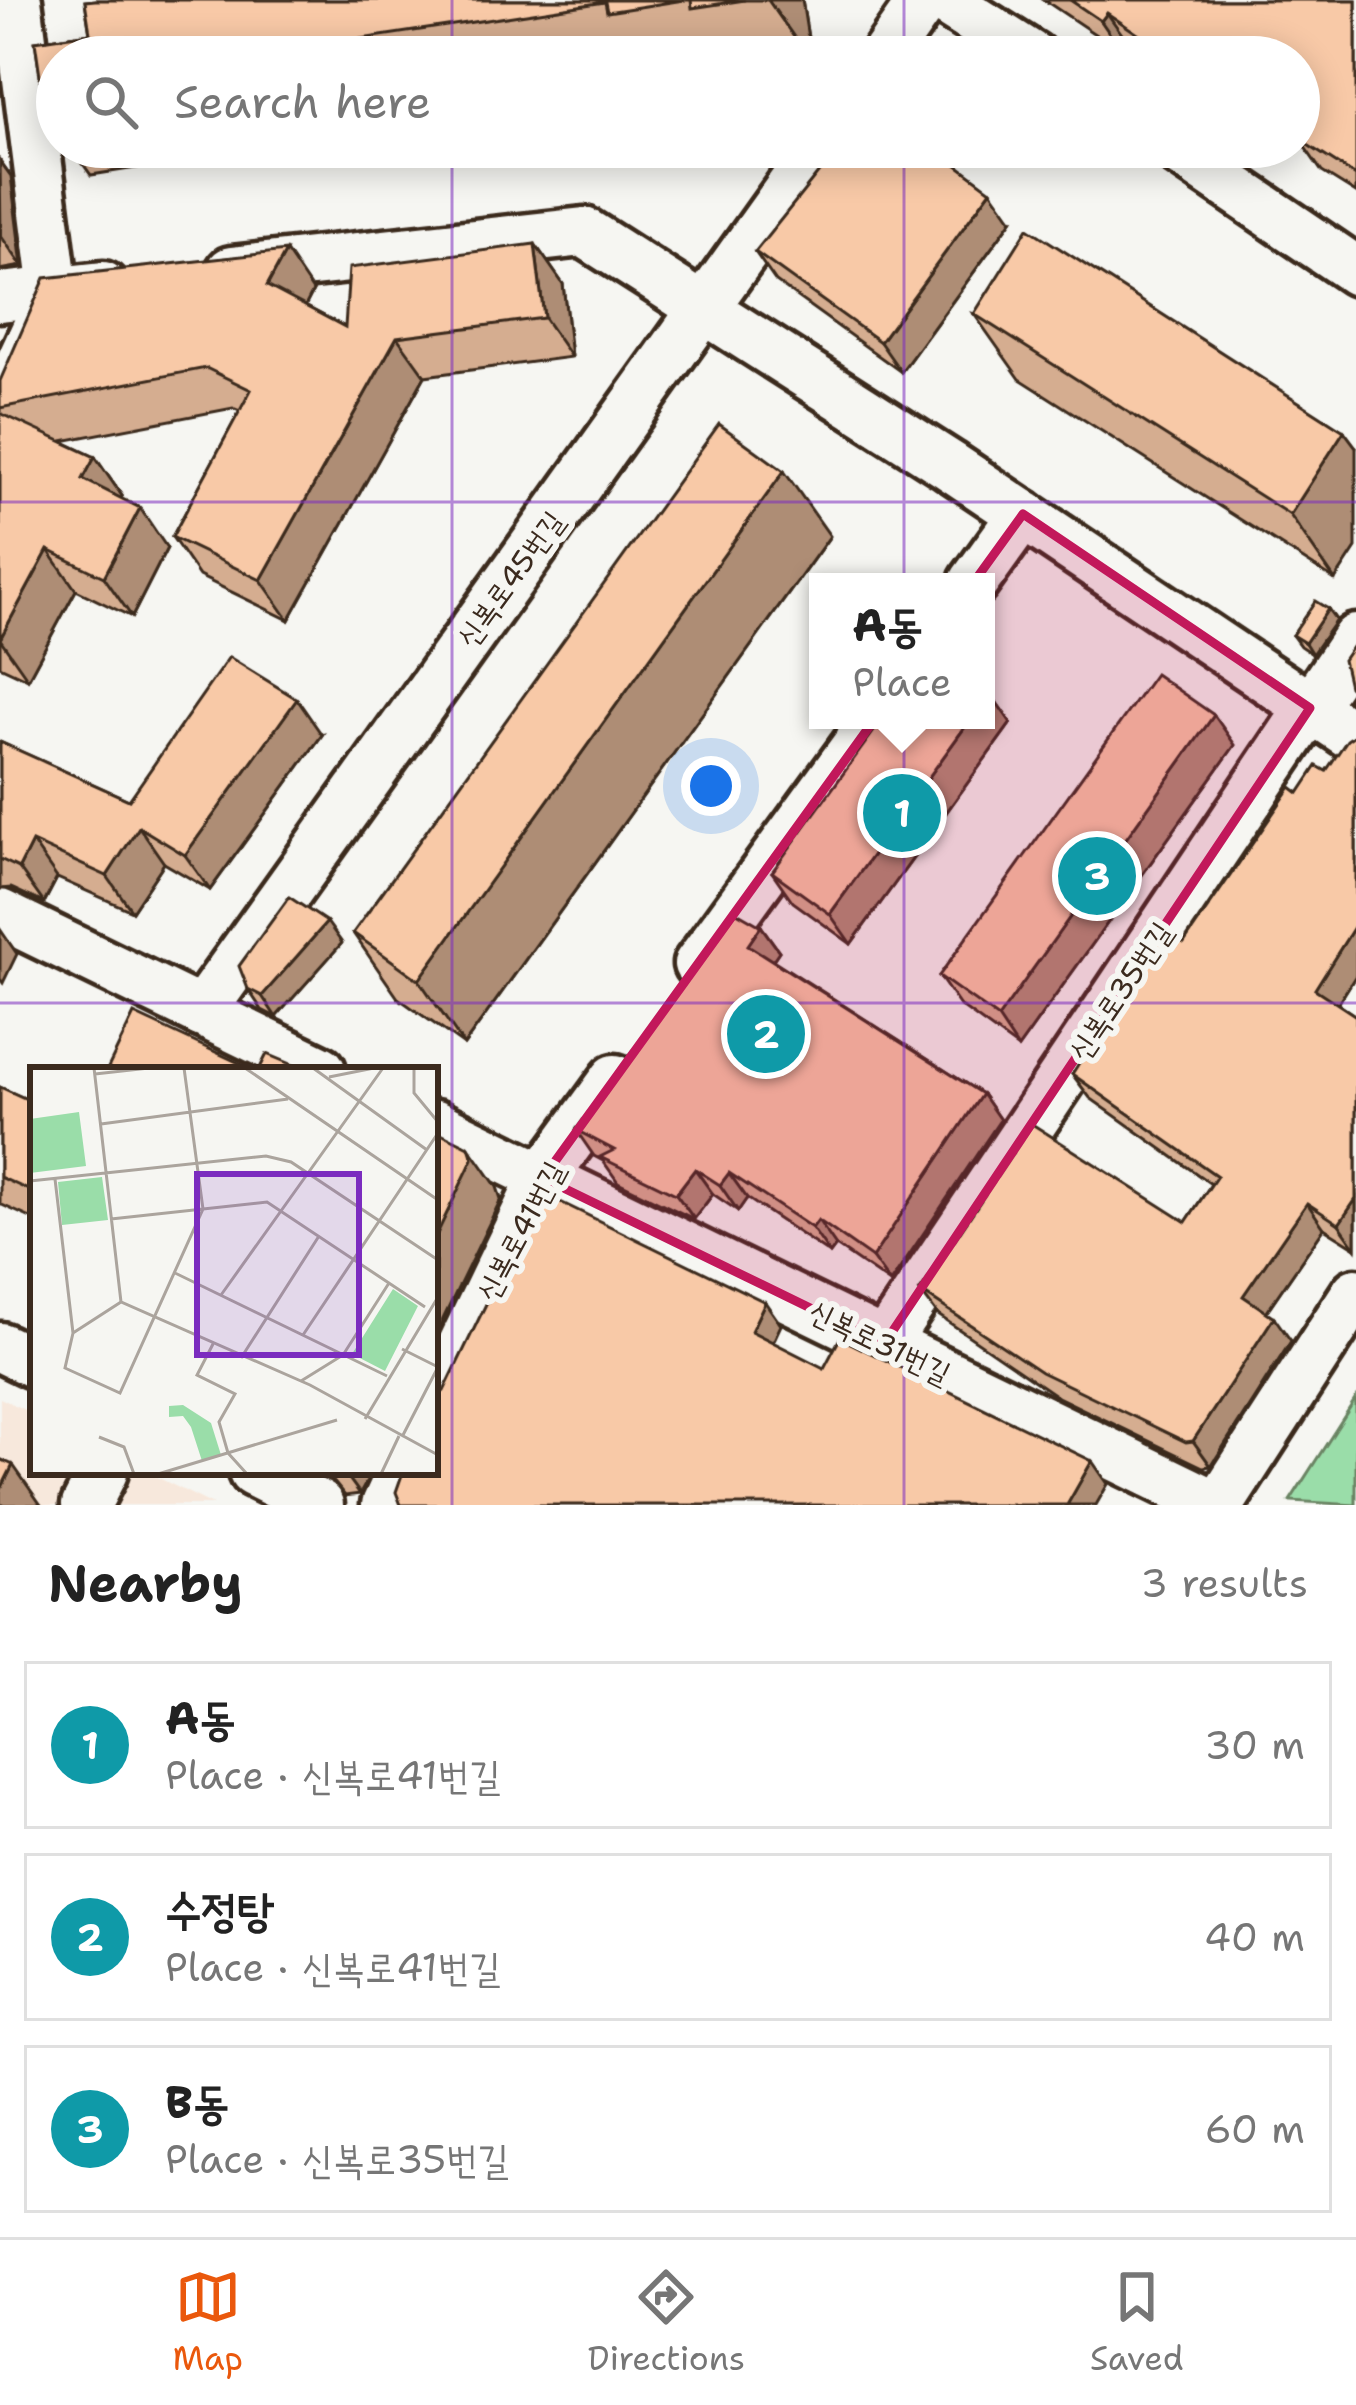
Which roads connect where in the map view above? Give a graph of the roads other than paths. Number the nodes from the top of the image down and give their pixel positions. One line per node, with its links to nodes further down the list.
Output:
1 (16, 0): 6 (street)
2 (924, 0): 4 (street)
3 (943, 0): 5 (street)
4 (899, 36)
5 (1000, 36)
6 (36, 153)
7 (38, 168): 11 (street)
8 (804, 168): 13 (street, 신복로45번길)
9 (1205, 168): 10 (street)
10 (1356, 271)
11 (54, 291): 12 (street); 13 (street); 14 (street)
12 (0, 297)
13 (704, 308): 15 (street); 22 (street, 신복로45번길)
14 (0, 407)
15 (1023, 514): 16 (street); 18 (street)
16 (980, 573)
17 (1356, 639): 18 (street, 신복로35번길)
18 (1310, 708): 20 (street); 27 (street, 신복로35번길)
19 (867, 729): 25 (street, 신복로41번길)
20 (1356, 738)
21 (0, 914): 22 (street)
22 (201, 1012): 23 (street)
23 (315, 1067)
24 (438, 1126): 25 (street, 신복로31번길)
25 (543, 1178): 27 (street, 신복로31번길); 30 (street, 신복로41번길)
26 (1356, 1293): 37 (street, 신복로31번길)
27 (884, 1344): 37 (street, 신복로31번길)
28 (0, 1347): 29 (street)
29 (30, 1362)
30 (438, 1396)
31 (101, 1475): 34 (street)
32 (259, 1475): 35 (street)
33 (400, 1475): 36 (street)
34 (86, 1505)
35 (319, 1505)
36 (386, 1505)
37 (1218, 1505)

